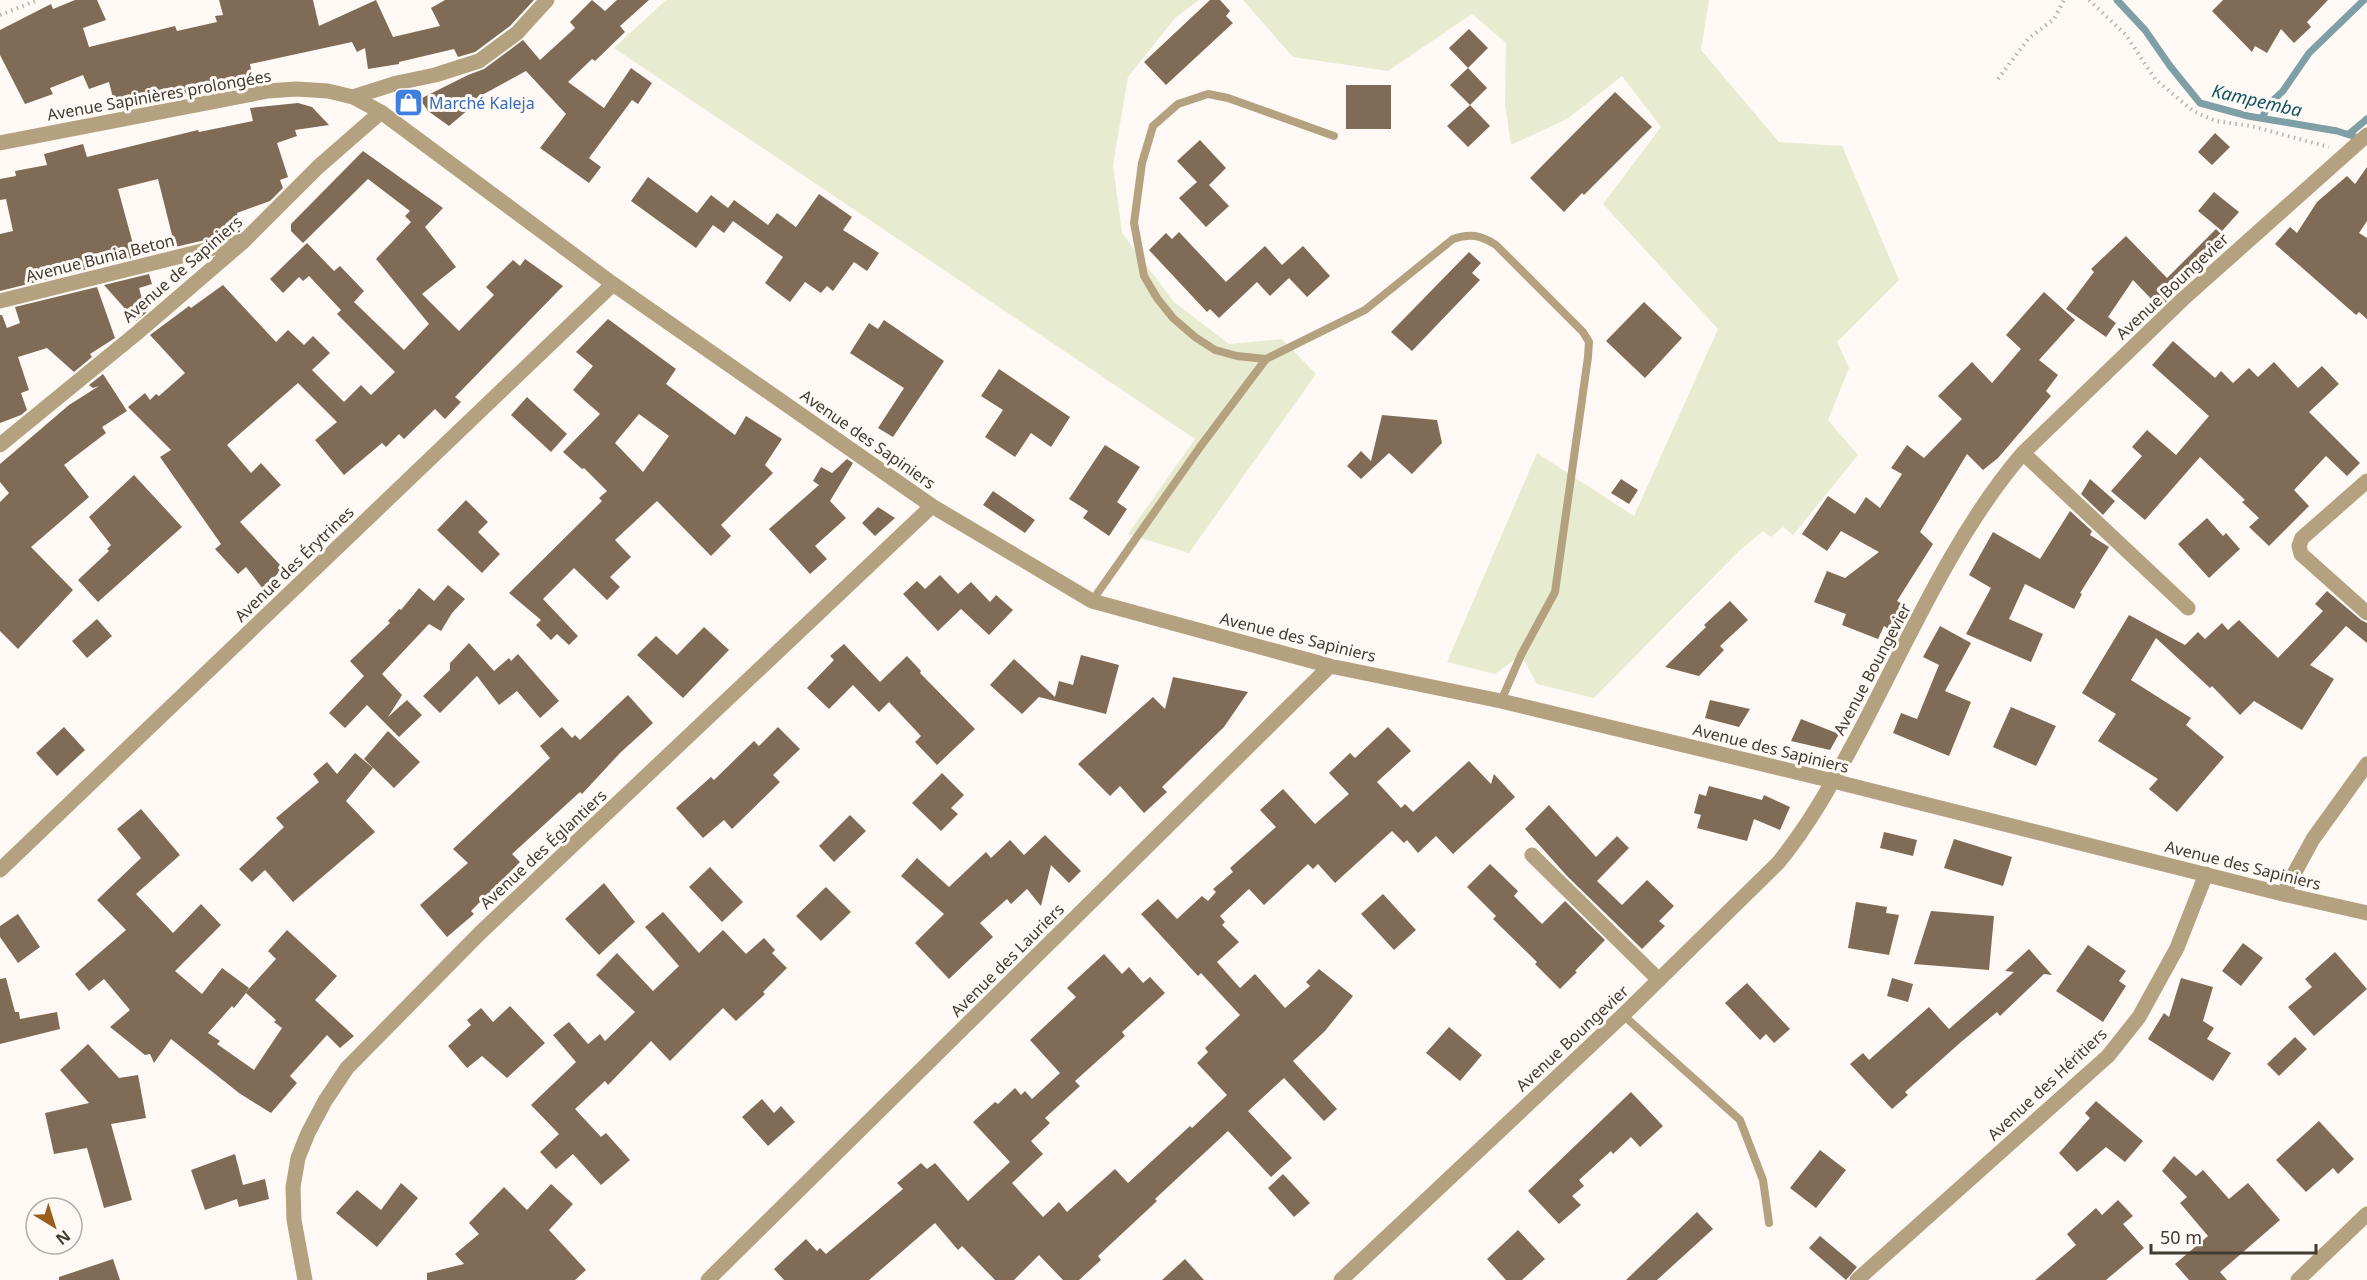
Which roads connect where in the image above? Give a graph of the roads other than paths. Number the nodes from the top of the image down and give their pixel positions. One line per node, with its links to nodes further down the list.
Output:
1 (547, 0): 2 (street, Avenue Sapinières prolongées)
2 (353, 97): 3 (street, Avenue des Sapiniers); 6 (street, Avenue Sapinières prolongées)
3 (381, 112): 7 (street, Avenue de Sapiniers); 8 (street, Avenue des Sapiniers)
4 (2367, 135): 12 (street, Avenue Boungevier)
5 (1334, 136): 10 (lane)
6 (0, 143)
7 (244, 241): 9 (street, Avenue Bunia Beton); 11 (street, Avenue de Sapiniers)
8 (613, 284): 14 (street, Avenue des Sapiniers); 23 (street, Avenue des Érytrines)
9 (0, 301)
10 (1266, 359): 15 (lane); 19 (lane)
11 (0, 445)
12 (2023, 453): 16 (street); 21 (street, Avenue Boungevier)
13 (2367, 481): 17 (street)
14 (932, 506): 15 (street, Avenue des Sapiniers); 31 (street, Avenue des Églantiers)
15 (1092, 601): 18 (street, Avenue des Sapiniers)
16 (2188, 608)
17 (2367, 614)
18 (1330, 666): 19 (street, Avenue des Sapiniers); 32 (street, Avenue des Lauriers)
19 (1501, 701): 21 (street, Avenue des Sapiniers)
20 (2367, 764): 25 (street)
21 (1833, 781): 24 (street, Avenue des Sapiniers); 27 (street, Avenue Boungevier)
22 (1532, 855): 27 (street)
23 (0, 870)
24 (2206, 874): 25 (street, Avenue des Sapiniers); 34 (street, Avenue des Héritiers)
25 (2283, 894): 26 (street, Avenue des Sapiniers)
26 (2367, 913)
27 (1659, 980): 28 (street, Avenue Boungevier)
28 (1623, 1015): 30 (lane); 33 (street, Avenue Boungevier)
29 (2367, 1214): 35 (street)
30 (1769, 1223)
31 (305, 1280)
32 (708, 1280)
33 (1341, 1280)
34 (1857, 1280)
35 (2298, 1280)

